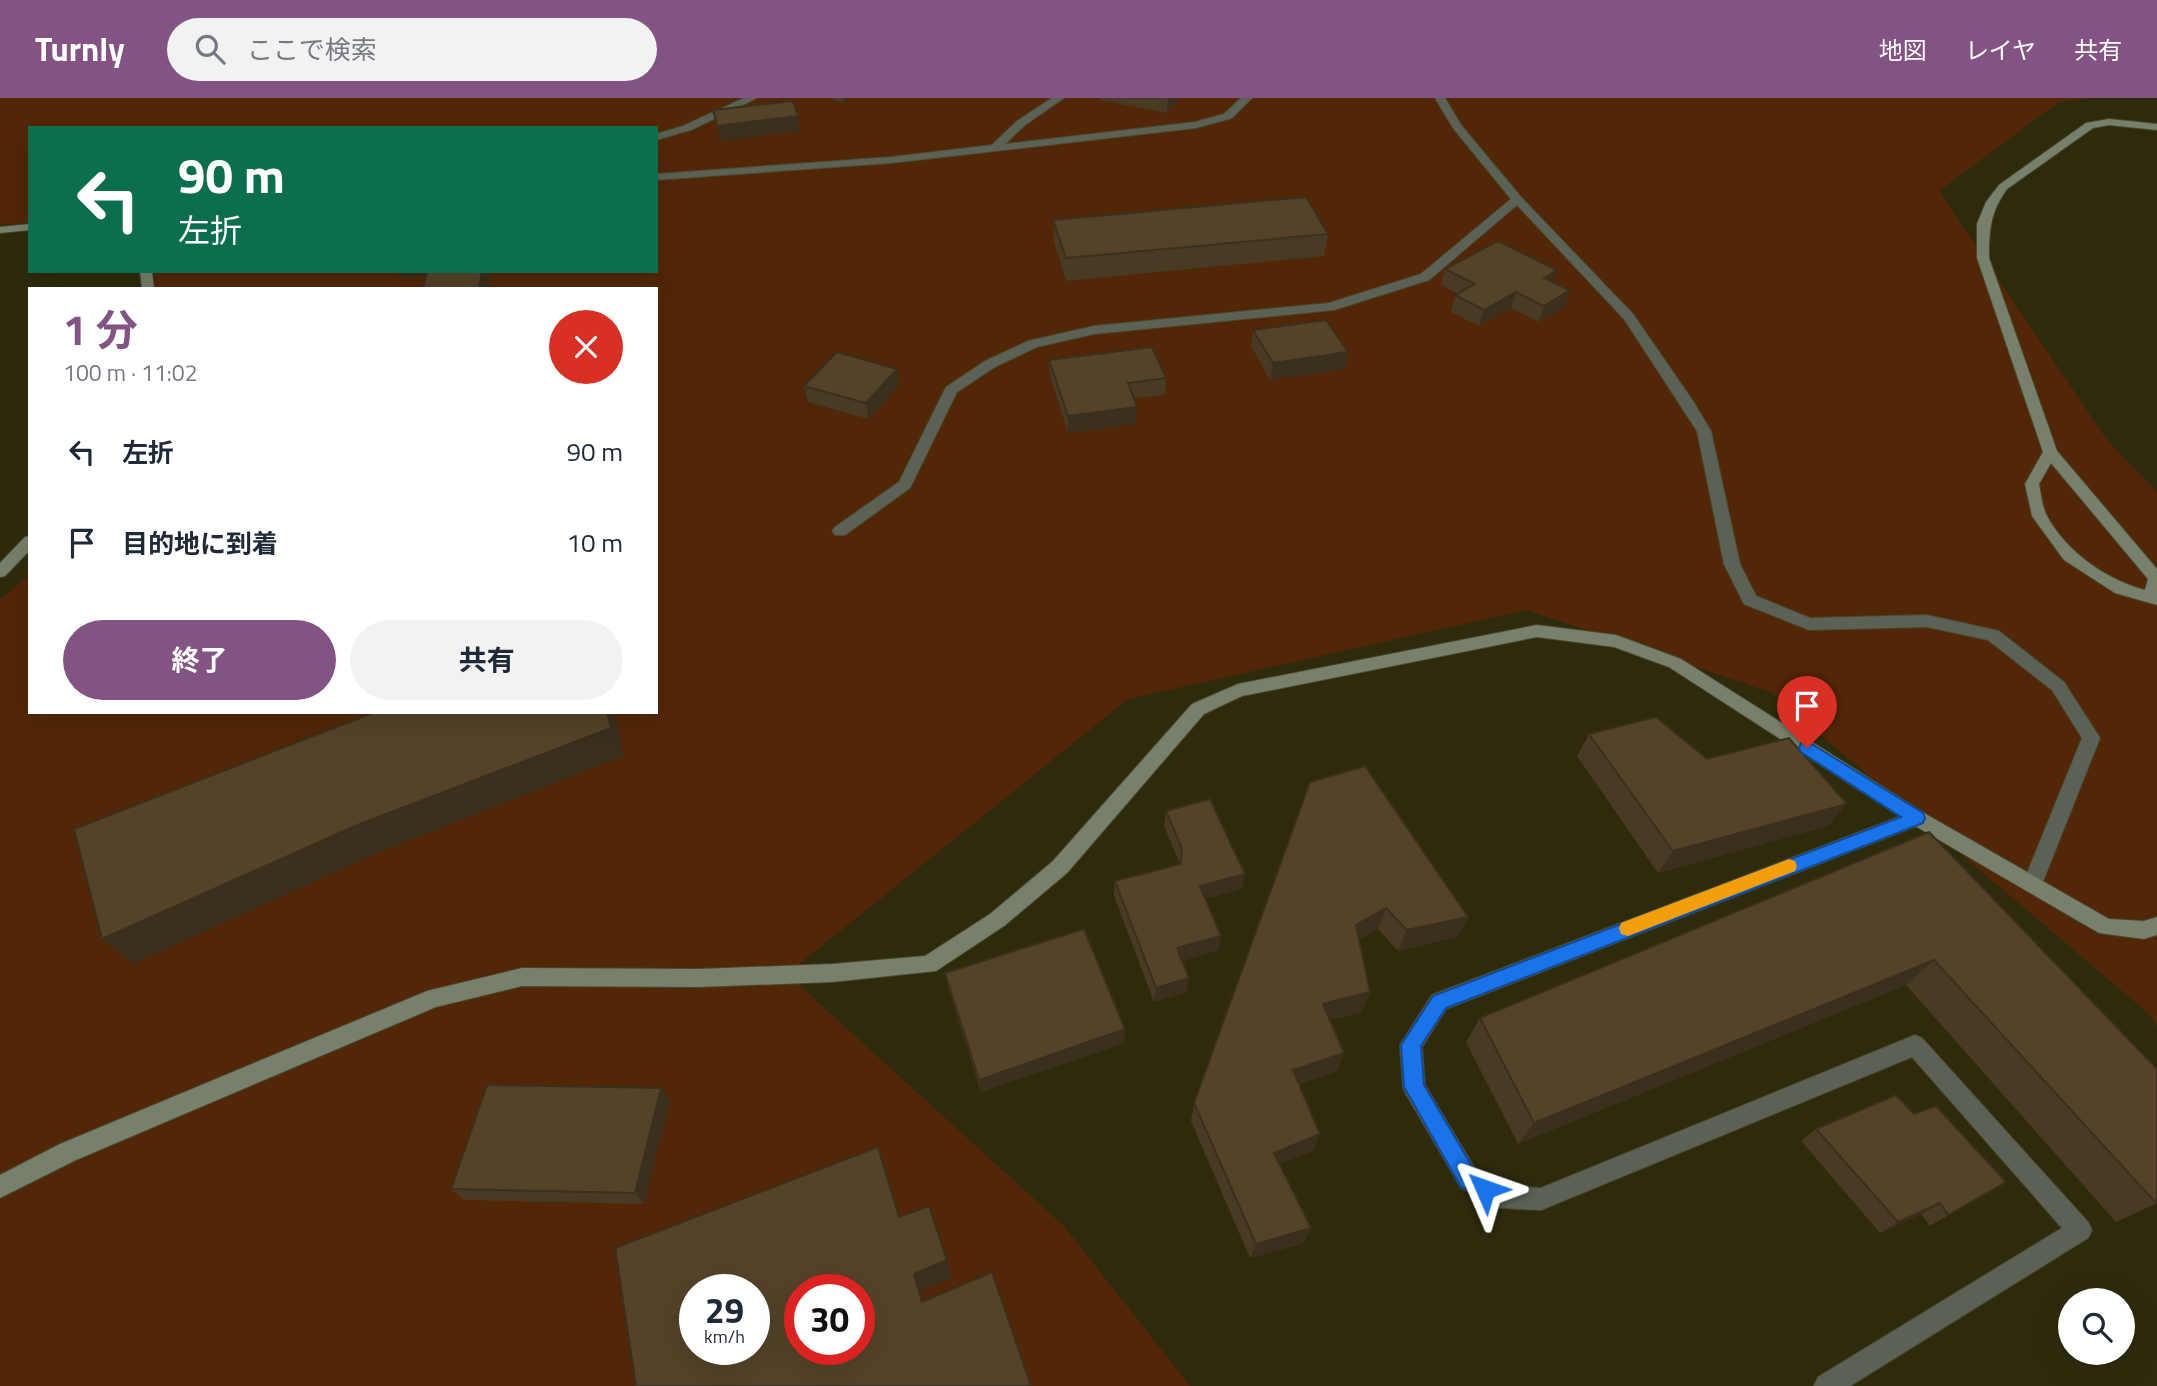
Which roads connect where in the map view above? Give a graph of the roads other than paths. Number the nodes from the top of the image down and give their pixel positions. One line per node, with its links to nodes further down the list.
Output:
1 (752, 98): 6 (street)
2 (1059, 98): 7 (street)
3 (1247, 98): 7 (street)
4 (1440, 98): 9 (street)
5 (2157, 127): 12 (street)
6 (658, 136)
7 (997, 146): 8 (street)
8 (658, 177)
9 (1517, 199): 13 (street); 18 (street)
10 (28, 227): 11 (street)
11 (0, 230)
12 (2050, 452): 16 (street); 16 (street)
13 (840, 530)
14 (28, 543): 15 (street)
15 (0, 572)
16 (2154, 598)
17 (1917, 818): 18 (street); 20 (street); 21 (street)
18 (2033, 883): 19 (street)
19 (2157, 926)
20 (0, 1187)
21 (1827, 1386)

